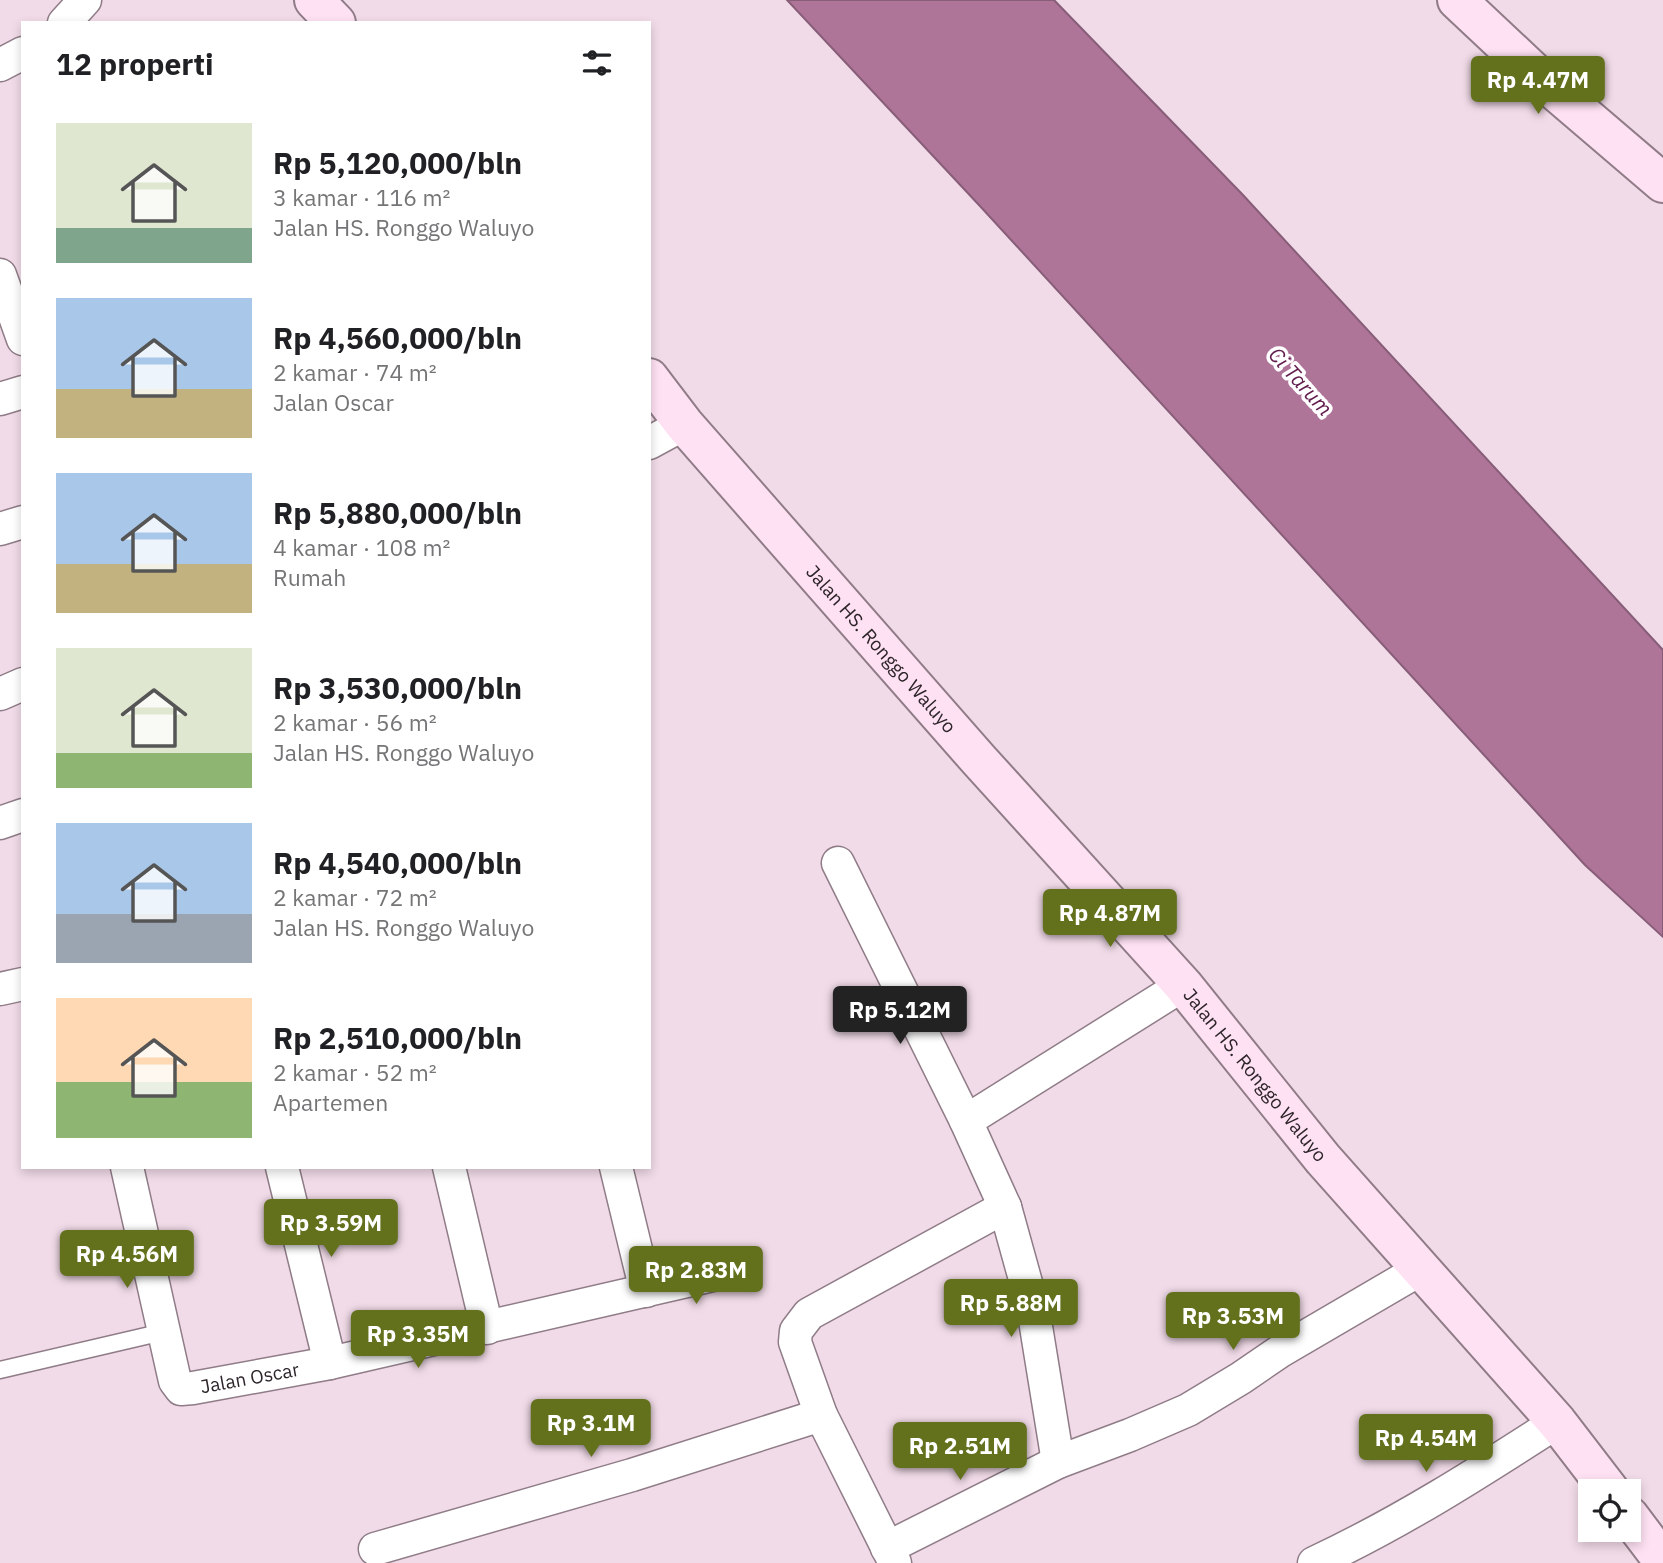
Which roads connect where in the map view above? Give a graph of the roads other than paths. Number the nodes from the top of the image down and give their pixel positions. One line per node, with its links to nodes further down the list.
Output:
1 (85, 0): 4 (street)
2 (314, 0): 5 (street)
3 (1457, 0): 8 (street)
4 (66, 21)
5 (334, 21)
6 (21, 54): 7 (street)
7 (0, 65)
8 (1663, 183)
9 (21, 259): 10 (street)
10 (0, 267)
11 (0, 275): 12 (street)
12 (21, 333)
13 (651, 381): 16 (street, Jalan HS. Ronggo Waluyo)
14 (21, 393): 15 (street)
15 (0, 399)
16 (684, 424): 17 (street); 26 (street, Jalan HS. Ronggo Waluyo)
17 (651, 442)
18 (21, 523): 19 (street)
19 (0, 529)
20 (21, 685): 21 (street)
21 (0, 694)
22 (21, 817): 23 (street)
23 (0, 823)
24 (838, 863): 28 (street)
25 (21, 984): 27 (street)
26 (1183, 985): 28 (street); 34 (street, Jalan HS. Ronggo Waluyo)
27 (0, 989)
28 (966, 1121): 33 (street)
29 (127, 1169): 38 (street)
30 (282, 1169): 39 (street)
31 (449, 1169): 37 (street)
32 (616, 1169): 36 (street)
33 (1005, 1207): 41 (street); 43 (street)
34 (1421, 1269): 42 (street, Jalan HS. Ronggo Waluyo); 43 (street)
35 (734, 1270): 36 (street, Jalan Oscar)
36 (646, 1291): 37 (street, Jalan Oscar)
37 (487, 1328): 39 (street, Jalan Oscar)
38 (163, 1332): 39 (street, Jalan Oscar); 40 (lane)
39 (330, 1363)
40 (0, 1370)
41 (821, 1415): 46 (street); 47 (street)
42 (1557, 1422): 44 (street, Jalan HS. Ronggo Waluyo); 49 (street)
43 (1058, 1462): 47 (street)
44 (1601, 1479)
45 (1641, 1533): 48 (street)
46 (375, 1549)
47 (891, 1556)
48 (1663, 1561)
49 (1314, 1563)

